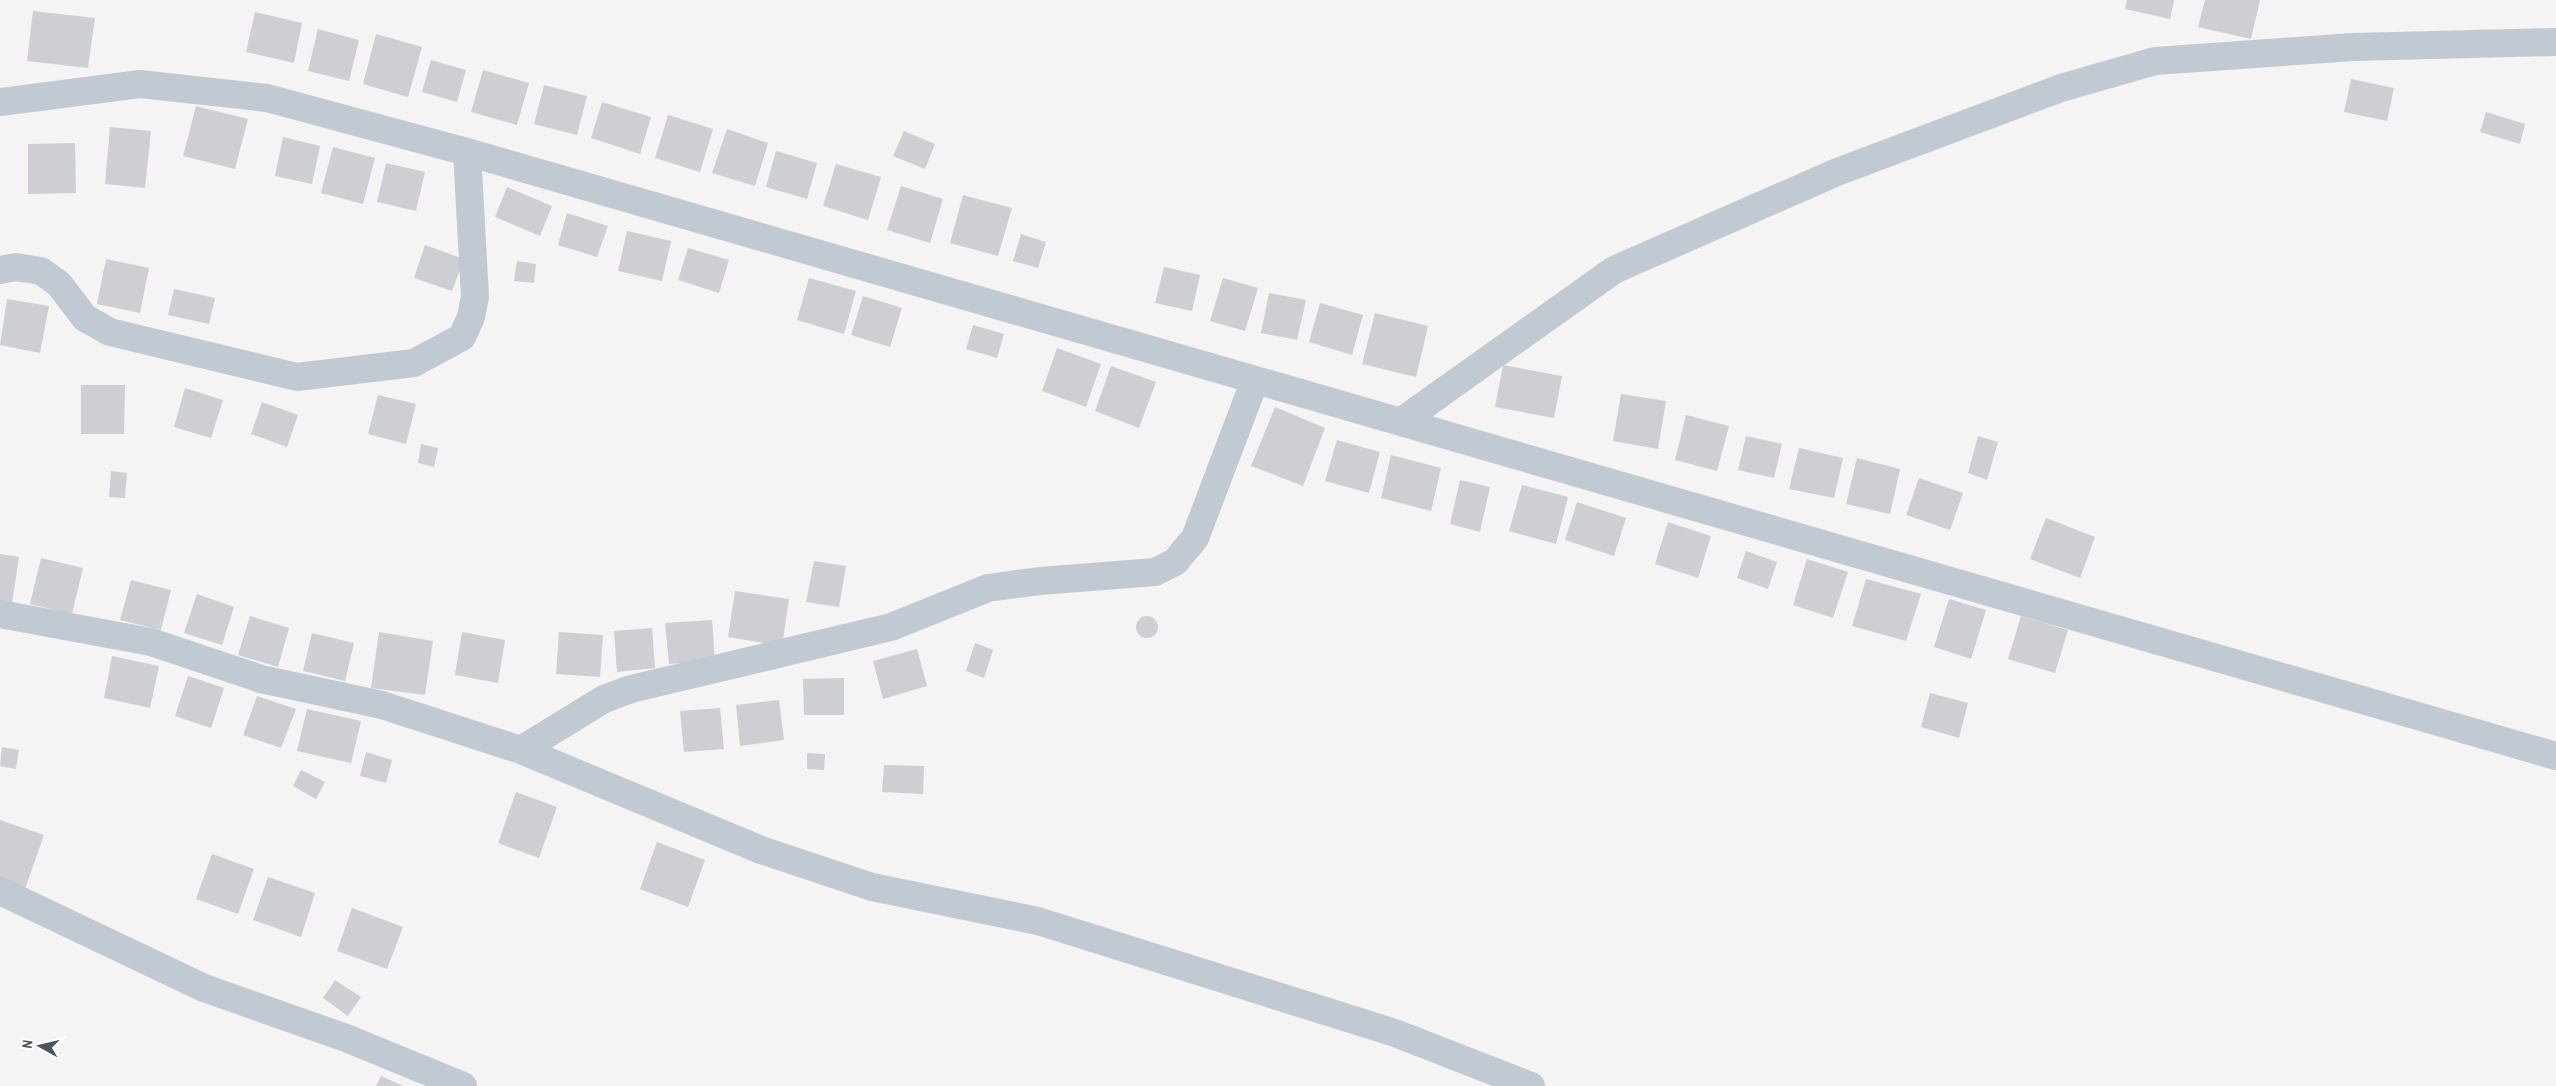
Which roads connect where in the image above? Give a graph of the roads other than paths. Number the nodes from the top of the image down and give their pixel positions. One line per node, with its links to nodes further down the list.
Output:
1 (2556, 42): 6 (street)
2 (1, 103): 3 (street)
3 (467, 152): 4 (street); 5 (street)
4 (0, 270)
5 (1255, 380): 6 (street); 8 (street)
6 (1402, 421): 9 (street)
7 (0, 614): 8 (street)
8 (521, 750): 12 (street)
9 (2556, 756)
10 (0, 890): 11 (street)
11 (463, 1086)
12 (1531, 1086)

